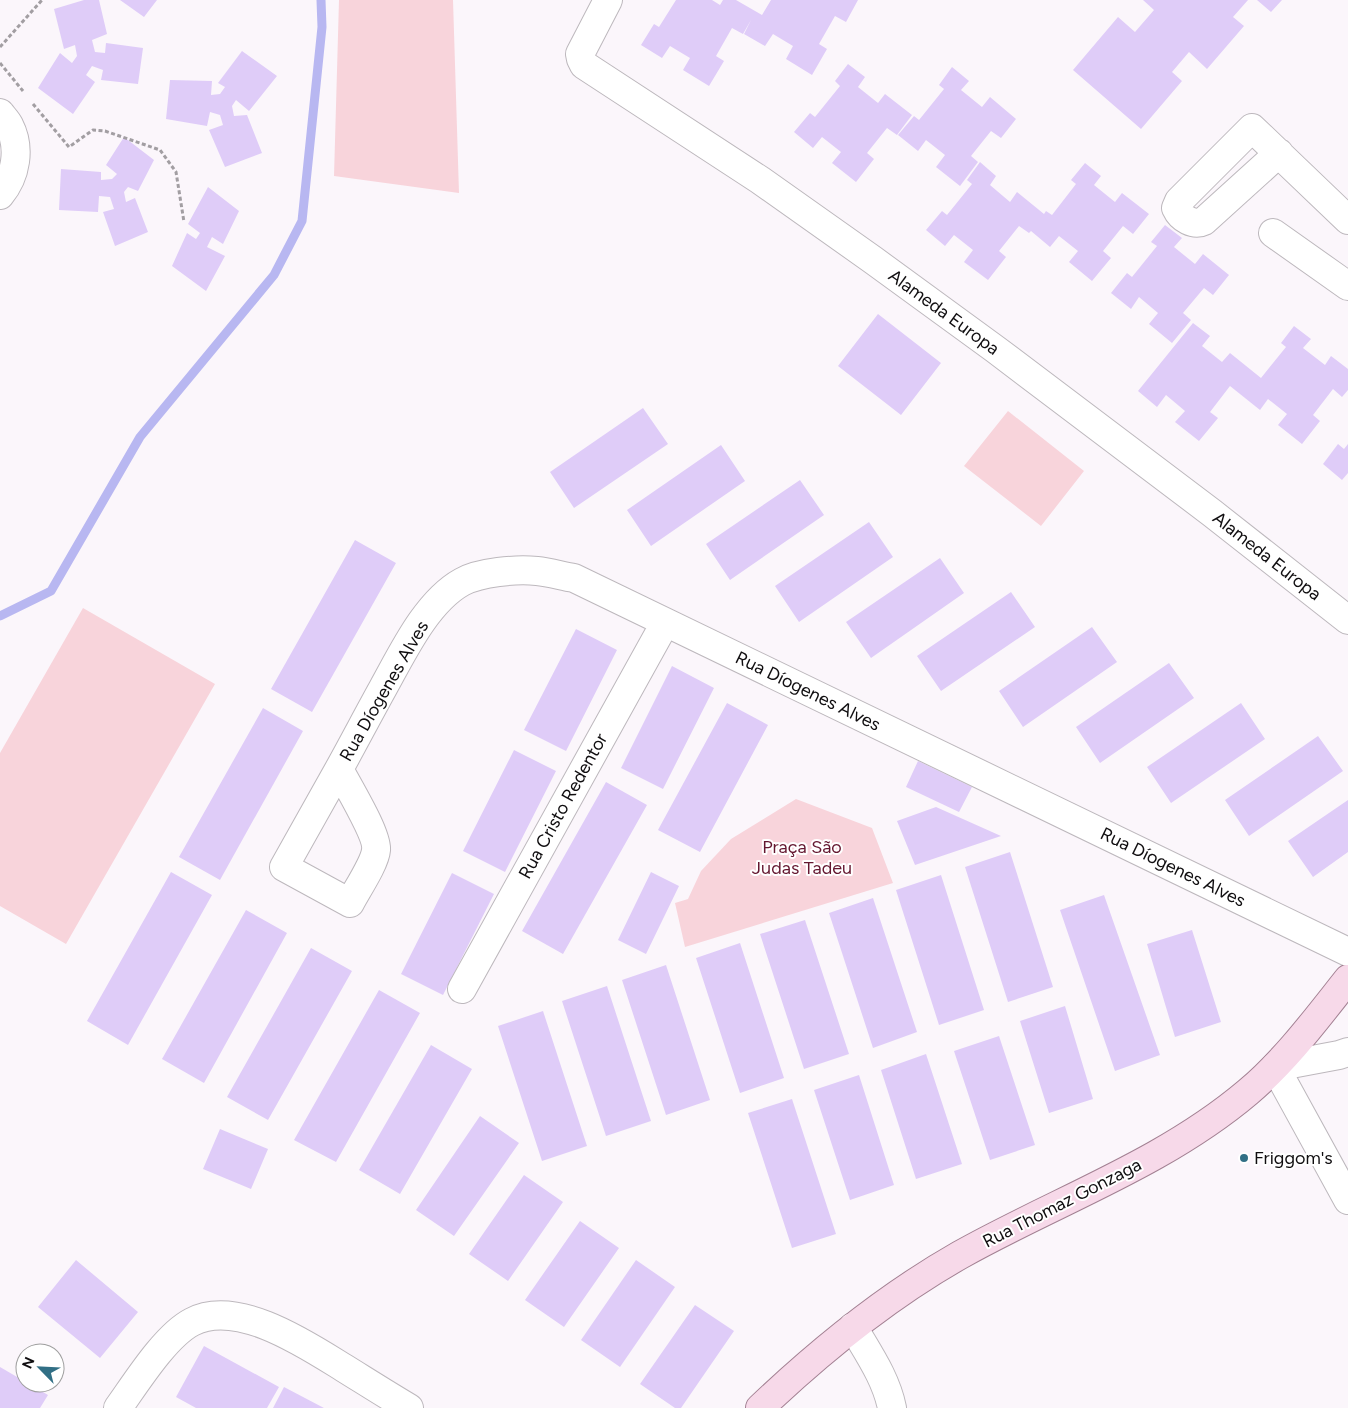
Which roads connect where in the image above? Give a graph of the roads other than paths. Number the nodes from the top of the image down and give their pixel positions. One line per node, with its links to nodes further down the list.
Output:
1 (608, 0): 8 (street, Alameda Europa)
2 (0, 113): 4 (street)
3 (1279, 154): 5 (street)
4 (2, 189)
5 (1348, 220)
6 (1273, 233): 7 (street)
7 (1348, 286)
8 (1348, 620)
9 (665, 622): 10 (street, Rua Díogenes Alves); 11 (street, Rua Díogenes Alves); 13 (street, Rua Cristo Redentor)
10 (339, 769)
11 (1348, 952)
12 (1348, 979): 15 (main road, Rua Thomaz Gonzaga)
13 (462, 989)
14 (1348, 1052): 15 (street)
15 (1275, 1067): 16 (street); 17 (main road, Rua Thomaz Gonzaga)
16 (1348, 1200)
17 (853, 1327): 20 (main road, Rua Thomaz Gonzaga); 21 (street)
18 (118, 1408): 19 (street)
19 (409, 1408)
20 (760, 1408)
21 (892, 1408)

